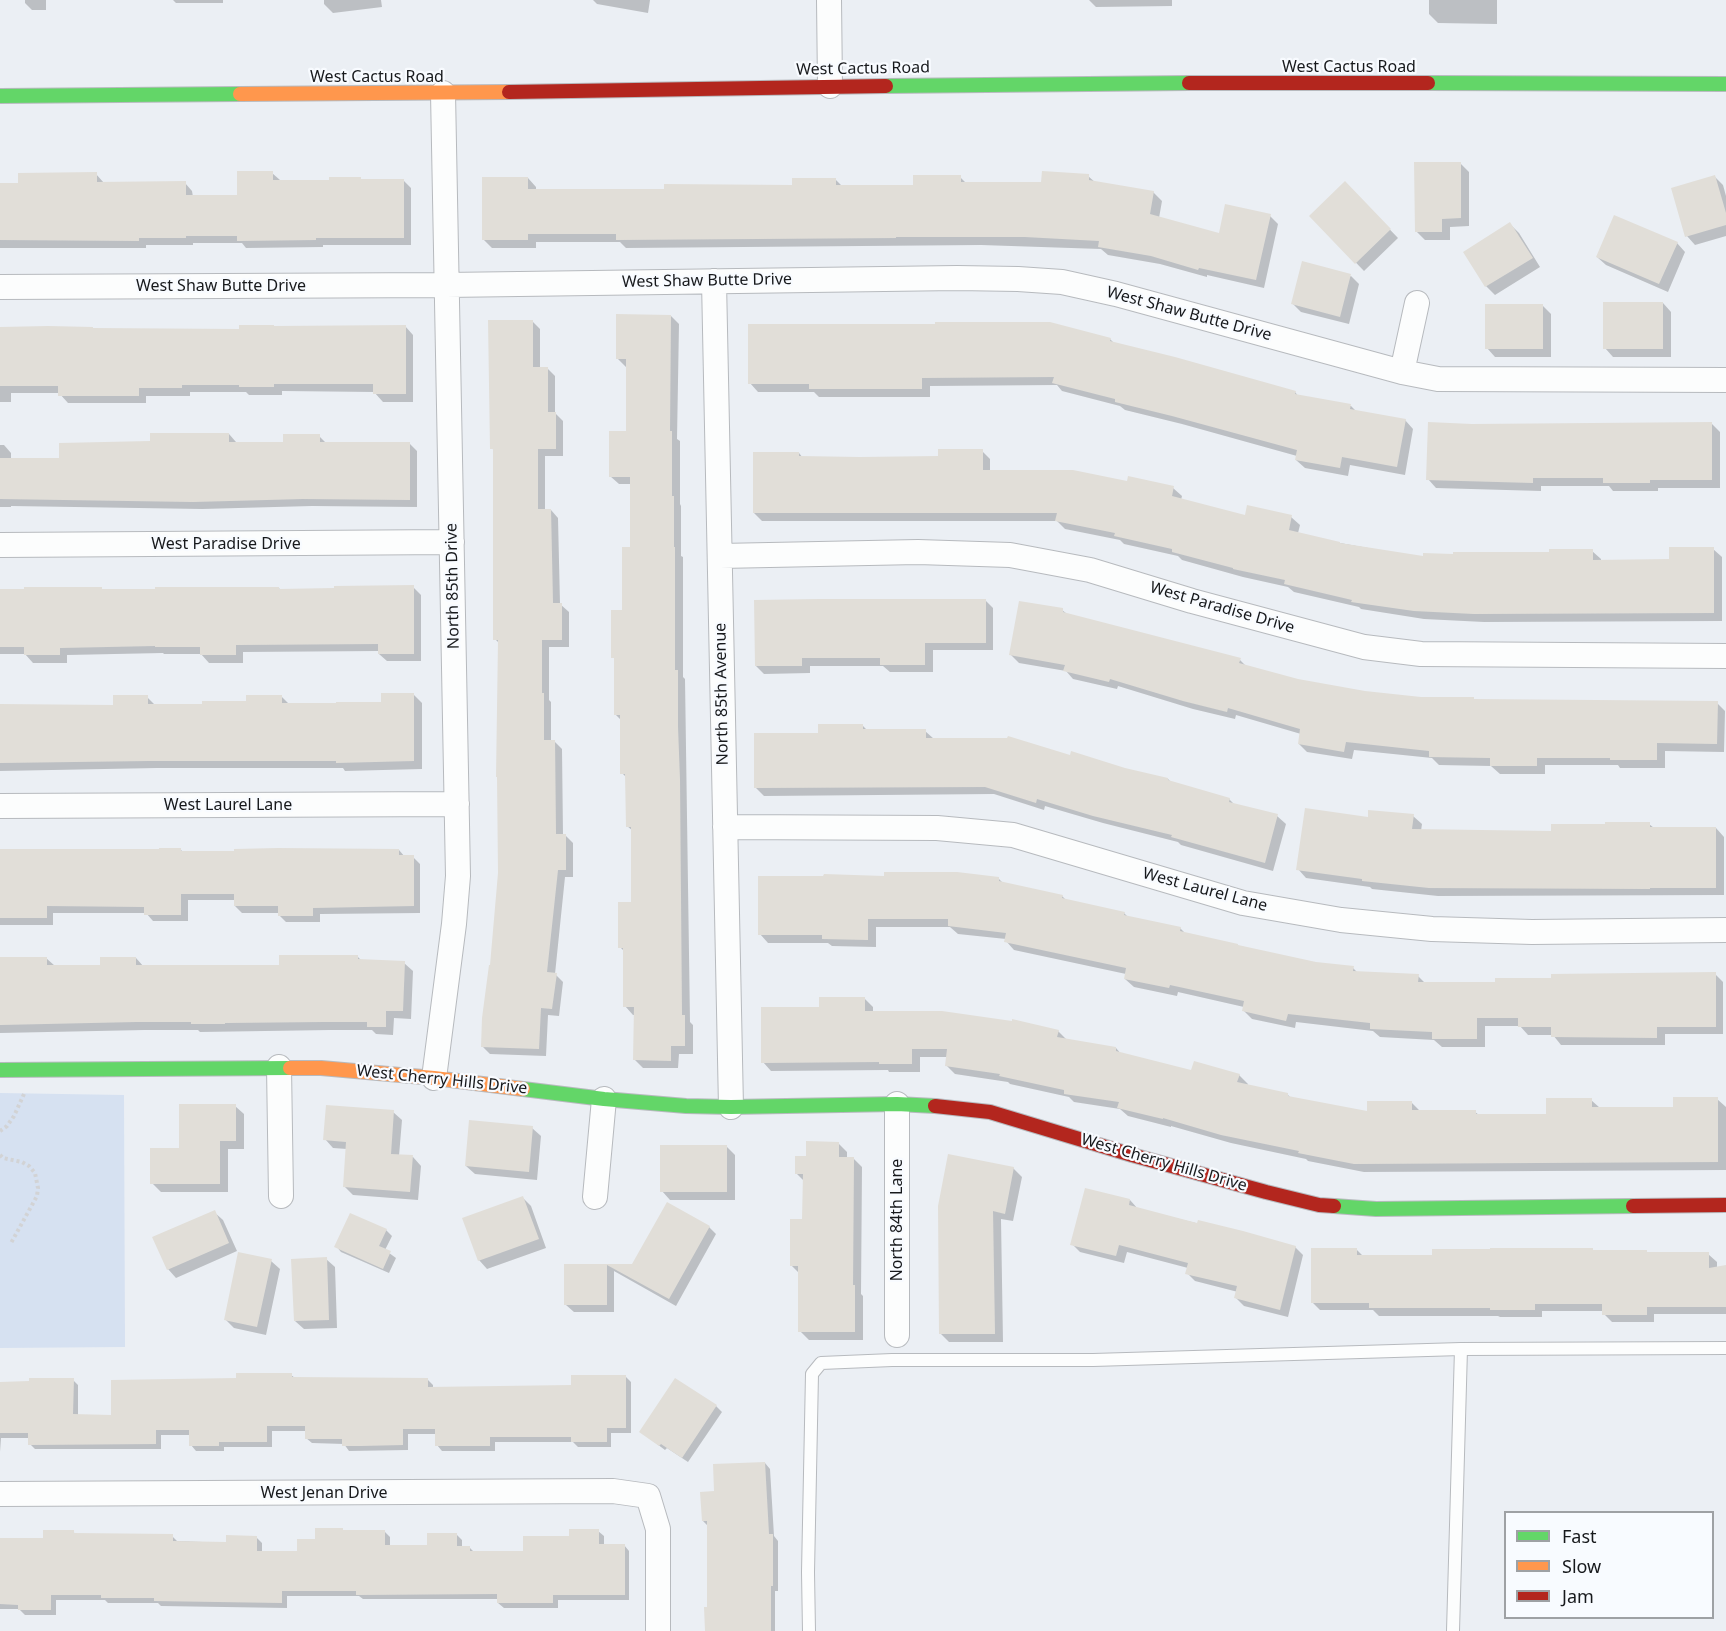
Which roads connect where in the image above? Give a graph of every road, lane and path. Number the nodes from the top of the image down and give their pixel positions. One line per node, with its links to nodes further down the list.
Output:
1 (830, 0): 3 (street)
2 (1726, 84): 3 (street, West Cactus Road)
3 (830, 86): 4 (street, West Cactus Road)
4 (443, 93): 5 (street, West Cactus Road); 7 (street, North 85th Drive)
5 (0, 96)
6 (714, 281): 7 (street, West Shaw Butte Drive); 10 (street, West Shaw Butte Drive); 14 (street, North 85th Avenue)
7 (446, 285): 8 (street, West Shaw Butte Drive); 12 (street, North 85th Drive)
8 (0, 287)
9 (1417, 303): 10 (street)
10 (1402, 372): 11 (street, West Shaw Butte Drive)
11 (1726, 380)
12 (452, 542): 13 (street, West Paradise Drive); 16 (street, North 85th Drive)
13 (0, 546)
14 (720, 556): 15 (street, West Paradise Drive); 18 (street, North 85th Avenue)
15 (1726, 656)
16 (457, 804): 17 (street, West Laurel Lane); 23 (street, North 85th Drive)
17 (0, 806)
18 (724, 827): 19 (street, West Laurel Lane); 26 (street, North 85th Avenue)
19 (1726, 930)
20 (279, 1067): 22 (street, West Cherry Hills Drive); 23 (street, West Cherry Hills Drive); 29 (street)
21 (0, 1070): 22 (street, West Cherry Hills Drive)
22 (26, 1070): 27 (path)
23 (434, 1078): 24 (street, West Cherry Hills Drive)
24 (604, 1099): 26 (street, West Cherry Hills Drive); 30 (street)
25 (897, 1104): 26 (street, West Cherry Hills Drive); 31 (street, West Cherry Hills Drive); 33 (street, North 84th Lane)
26 (731, 1107)
27 (0, 1131)
28 (0, 1155): 32 (path)
29 (281, 1196)
30 (596, 1197)
31 (1726, 1205)
32 (11, 1243)
33 (897, 1335)
34 (1726, 1348): 35 (lane)
35 (1461, 1349): 38 (lane); 39 (lane)
36 (0, 1494): 37 (street, West Jenan Drive)
37 (658, 1631)
38 (809, 1631)
39 (1453, 1631)

